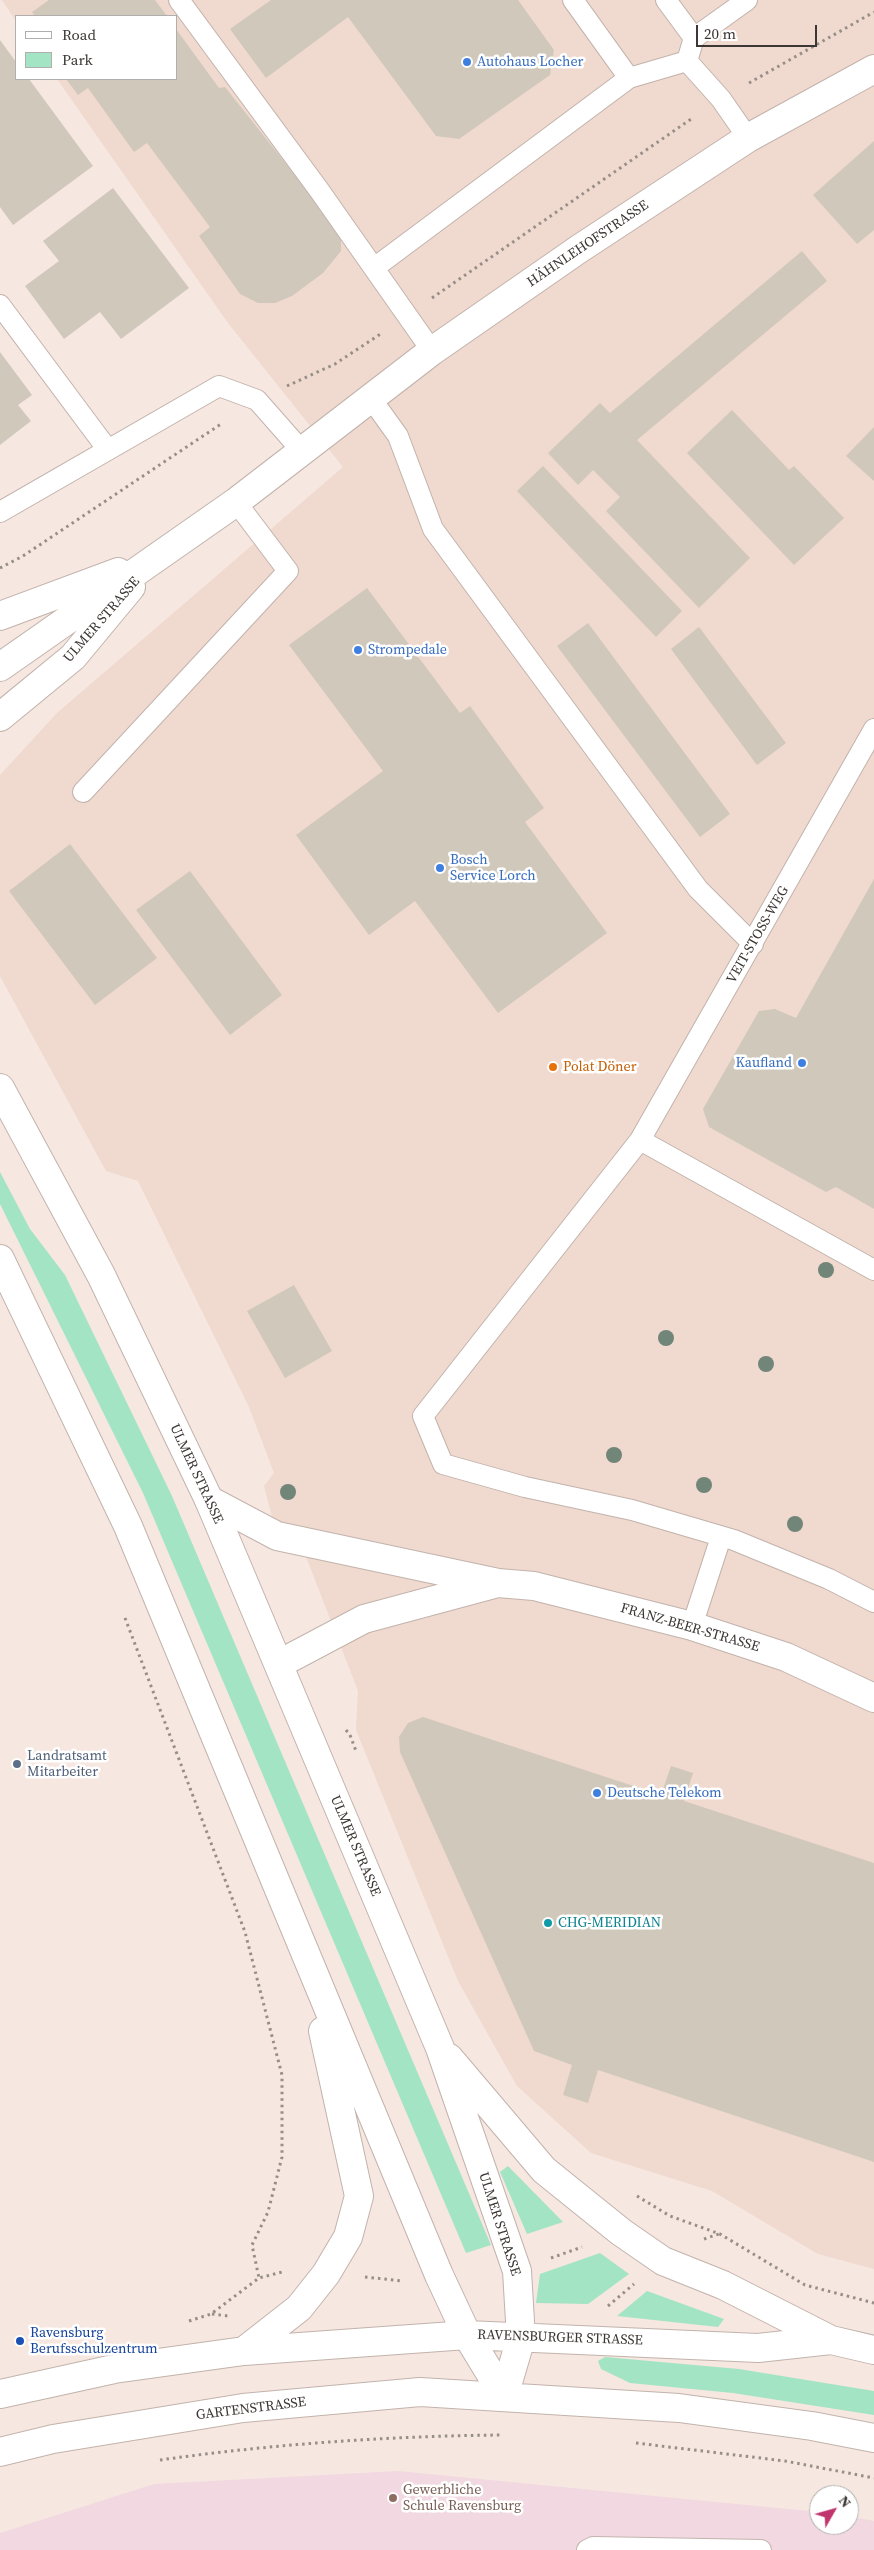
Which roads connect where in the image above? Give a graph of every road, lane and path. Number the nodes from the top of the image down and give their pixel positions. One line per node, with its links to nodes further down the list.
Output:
1 (179, 0): 12 (lane)
2 (573, 0): 9 (lane)
3 (666, 0): 6 (lane)
4 (747, 0): 6 (lane)
5 (874, 12): 10 (path)
6 (694, 38): 7 (lane)
7 (687, 61): 9 (lane); 10 (lane)
8 (874, 69): 11 (main road, HÄHNLEHOFSTRASSE)
9 (629, 78): 12 (lane)
10 (721, 99): 11 (lane); 14 (path)
11 (748, 138): 15 (main road, HÄHNLEHOFSTRASSE)
12 (374, 268): 14 (lane)
13 (0, 305): 19 (lane)
14 (408, 315): 15 (lane); 17 (path)
15 (432, 351): 16 (main road, HÄHNLEHOFSTRASSE)
16 (370, 397): 18 (main road, HÄHNLEHOFSTRASSE); 29 (lane)
17 (257, 400): 18 (lane); 19 (lane); 23 (path)
18 (308, 445): 20 (main road, ULMER STRASSE)
19 (108, 450): 21 (lane)
20 (236, 502): 22 (main road, ULMER STRASSE); 28 (lane)
21 (0, 512)
22 (154, 559): 24 (main road, ULMER STRASSE); 25 (main road, ULMER STRASSE); 26 (main road, ULMER STRASSE)
23 (0, 568)
24 (0, 616)
25 (0, 667)
26 (0, 716)
27 (874, 729): 29 (lane, VEIT-STOSS-WEG)
28 (83, 792)
29 (753, 944): 31 (lane, VEIT-STOSS-WEG)
30 (0, 1088): 34 (main road, ULMER STRASSE)
31 (640, 1140): 33 (lane); 35 (lane, VEIT-STOSS-WEG)
32 (0, 1259): 44 (main road)
33 (874, 1270)
34 (209, 1500): 36 (main road, FRANZ-BEER-STRASSE); 40 (main road, ULMER STRASSE)
35 (721, 1537): 37 (lane); 39 (lane)
36 (498, 1583): 39 (main road, FRANZ-BEER-STRASSE); 40 (main road, FRANZ-BEER-STRASSE)
37 (874, 1602)
38 (123, 1612): 47 (path)
39 (692, 1626): 41 (main road, FRANZ-BEER-STRASSE)
40 (279, 1664): 45 (main road, ULMER STRASSE)
41 (874, 1698)
42 (343, 1728): 43 (path)
43 (357, 1753)
44 (308, 1963): 49 (main road); 53 (main road)
45 (440, 2048): 50 (main road, ULMER STRASSE); 51 (main road)
46 (629, 2192): 48 (path)
47 (259, 2278)
48 (874, 2303)
49 (467, 2334): 50 (main road, RAVENSBURGER STRASSE); 53 (main road, RAVENSBURGER STRASSE); 55 (main road)
50 (521, 2338): 51 (main road, RAVENSBURGER STRASSE); 55 (main road, ULMER STRASSE)
51 (831, 2340): 52 (main road, RAVENSBURGER STRASSE)
52 (874, 2350)
53 (244, 2351): 54 (main road)
54 (0, 2394)
55 (504, 2396): 57 (main road); 59 (main road, GARTENSTRASSE)
56 (505, 2435): 60 (path)
57 (874, 2438)
58 (633, 2443): 61 (path)
59 (0, 2452)
60 (159, 2460)
61 (874, 2478)
62 (587, 2550): 63 (lane)
63 (761, 2550)

